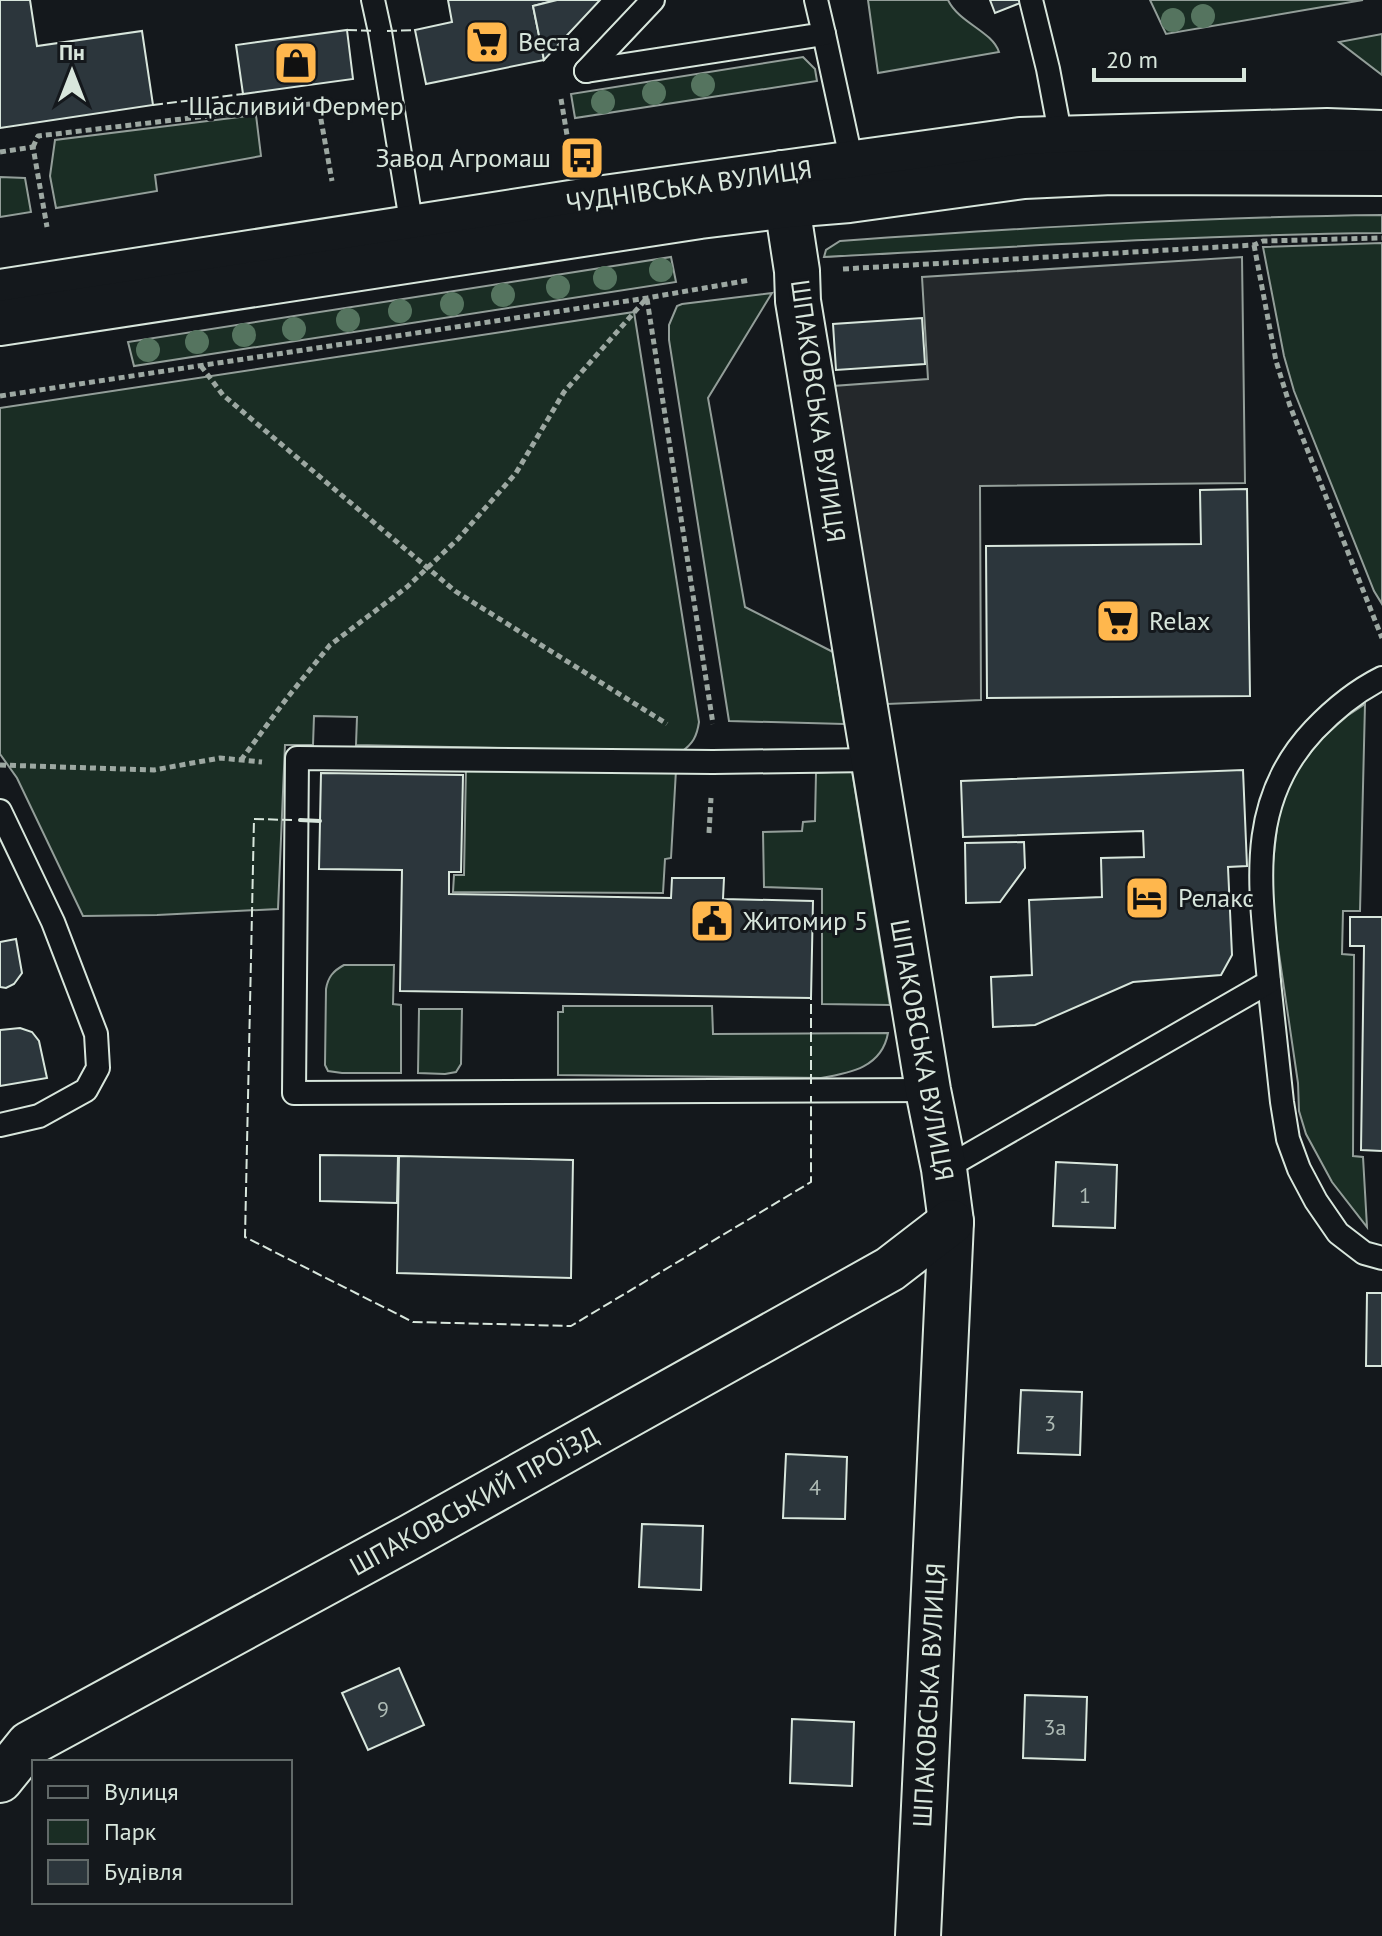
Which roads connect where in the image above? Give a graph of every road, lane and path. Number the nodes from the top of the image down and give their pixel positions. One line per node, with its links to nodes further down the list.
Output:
1 (373, 0): 15 (lane)
2 (653, 0): 5 (lane)
3 (816, 0): 5 (lane)
4 (1031, 0): 7 (lane)
5 (824, 34): 10 (lane)
6 (1382, 133): 7 (street, ЧУДНІВСЬКА ВУЛИЦЯ)
7 (1061, 138): 10 (street, ЧУДНІВСЬКА ВУЛИЦЯ)
8 (33, 147): 9 (path); 12 (path); 14 (path)
9 (0, 152)
10 (852, 163): 13 (street, ЧУДНІВСЬКА ВУЛИЦЯ)
11 (1382, 173): 13 (street, ЧУДНІВСЬКА ВУЛИЦЯ)
12 (332, 181)
13 (785, 189): 15 (street, ЧУДНІВСЬКА ВУЛИЦЯ); 18 (street, ШПАКОВСЬКА ВУЛИЦЯ); 21 (street, ЧУДНІВСЬКА ВУЛИЦЯ)
14 (47, 227)
15 (412, 227): 19 (street, ЧУДНІВСЬКА ВУЛИЦЯ)
16 (1382, 238): 17 (path)
17 (1254, 245): 18 (path); 25 (path)
18 (797, 271): 20 (path); 30 (street, ШПАКОВСЬКА ВУЛИЦЯ)
19 (0, 292)
20 (647, 298): 22 (path); 24 (path); 27 (path)
21 (0, 323)
22 (200, 365): 23 (path); 24 (path)
23 (0, 396)
24 (428, 568): 27 (path); 29 (path)
25 (1382, 638)
26 (1382, 678): 34 (lane)
27 (713, 757): 28 (lane); 30 (lane); 33 (path)
28 (297, 758): 29 (path); 35 (lane)
29 (241, 760): 31 (path)
30 (873, 760): 35 (street, ШПАКОВСЬКА ВУЛИЦЯ)
31 (0, 765)
32 (0, 811): 36 (lane)
33 (709, 833)
34 (1269, 982): 37 (lane); 39 (lane)
35 (928, 1090): 37 (street, ШПАКОВСЬКА ВУЛИЦЯ)
36 (0, 1125)
37 (944, 1169): 38 (street, ШПАКОВСЬКА ВУЛИЦЯ)
38 (951, 1222): 40 (street, ШПАКОВСЬКИЙ ПРОЇЗД); 41 (street, ШПАКОВСЬКА ВУЛИЦЯ)
39 (1382, 1258)
40 (0, 1780)
41 (918, 1936)

